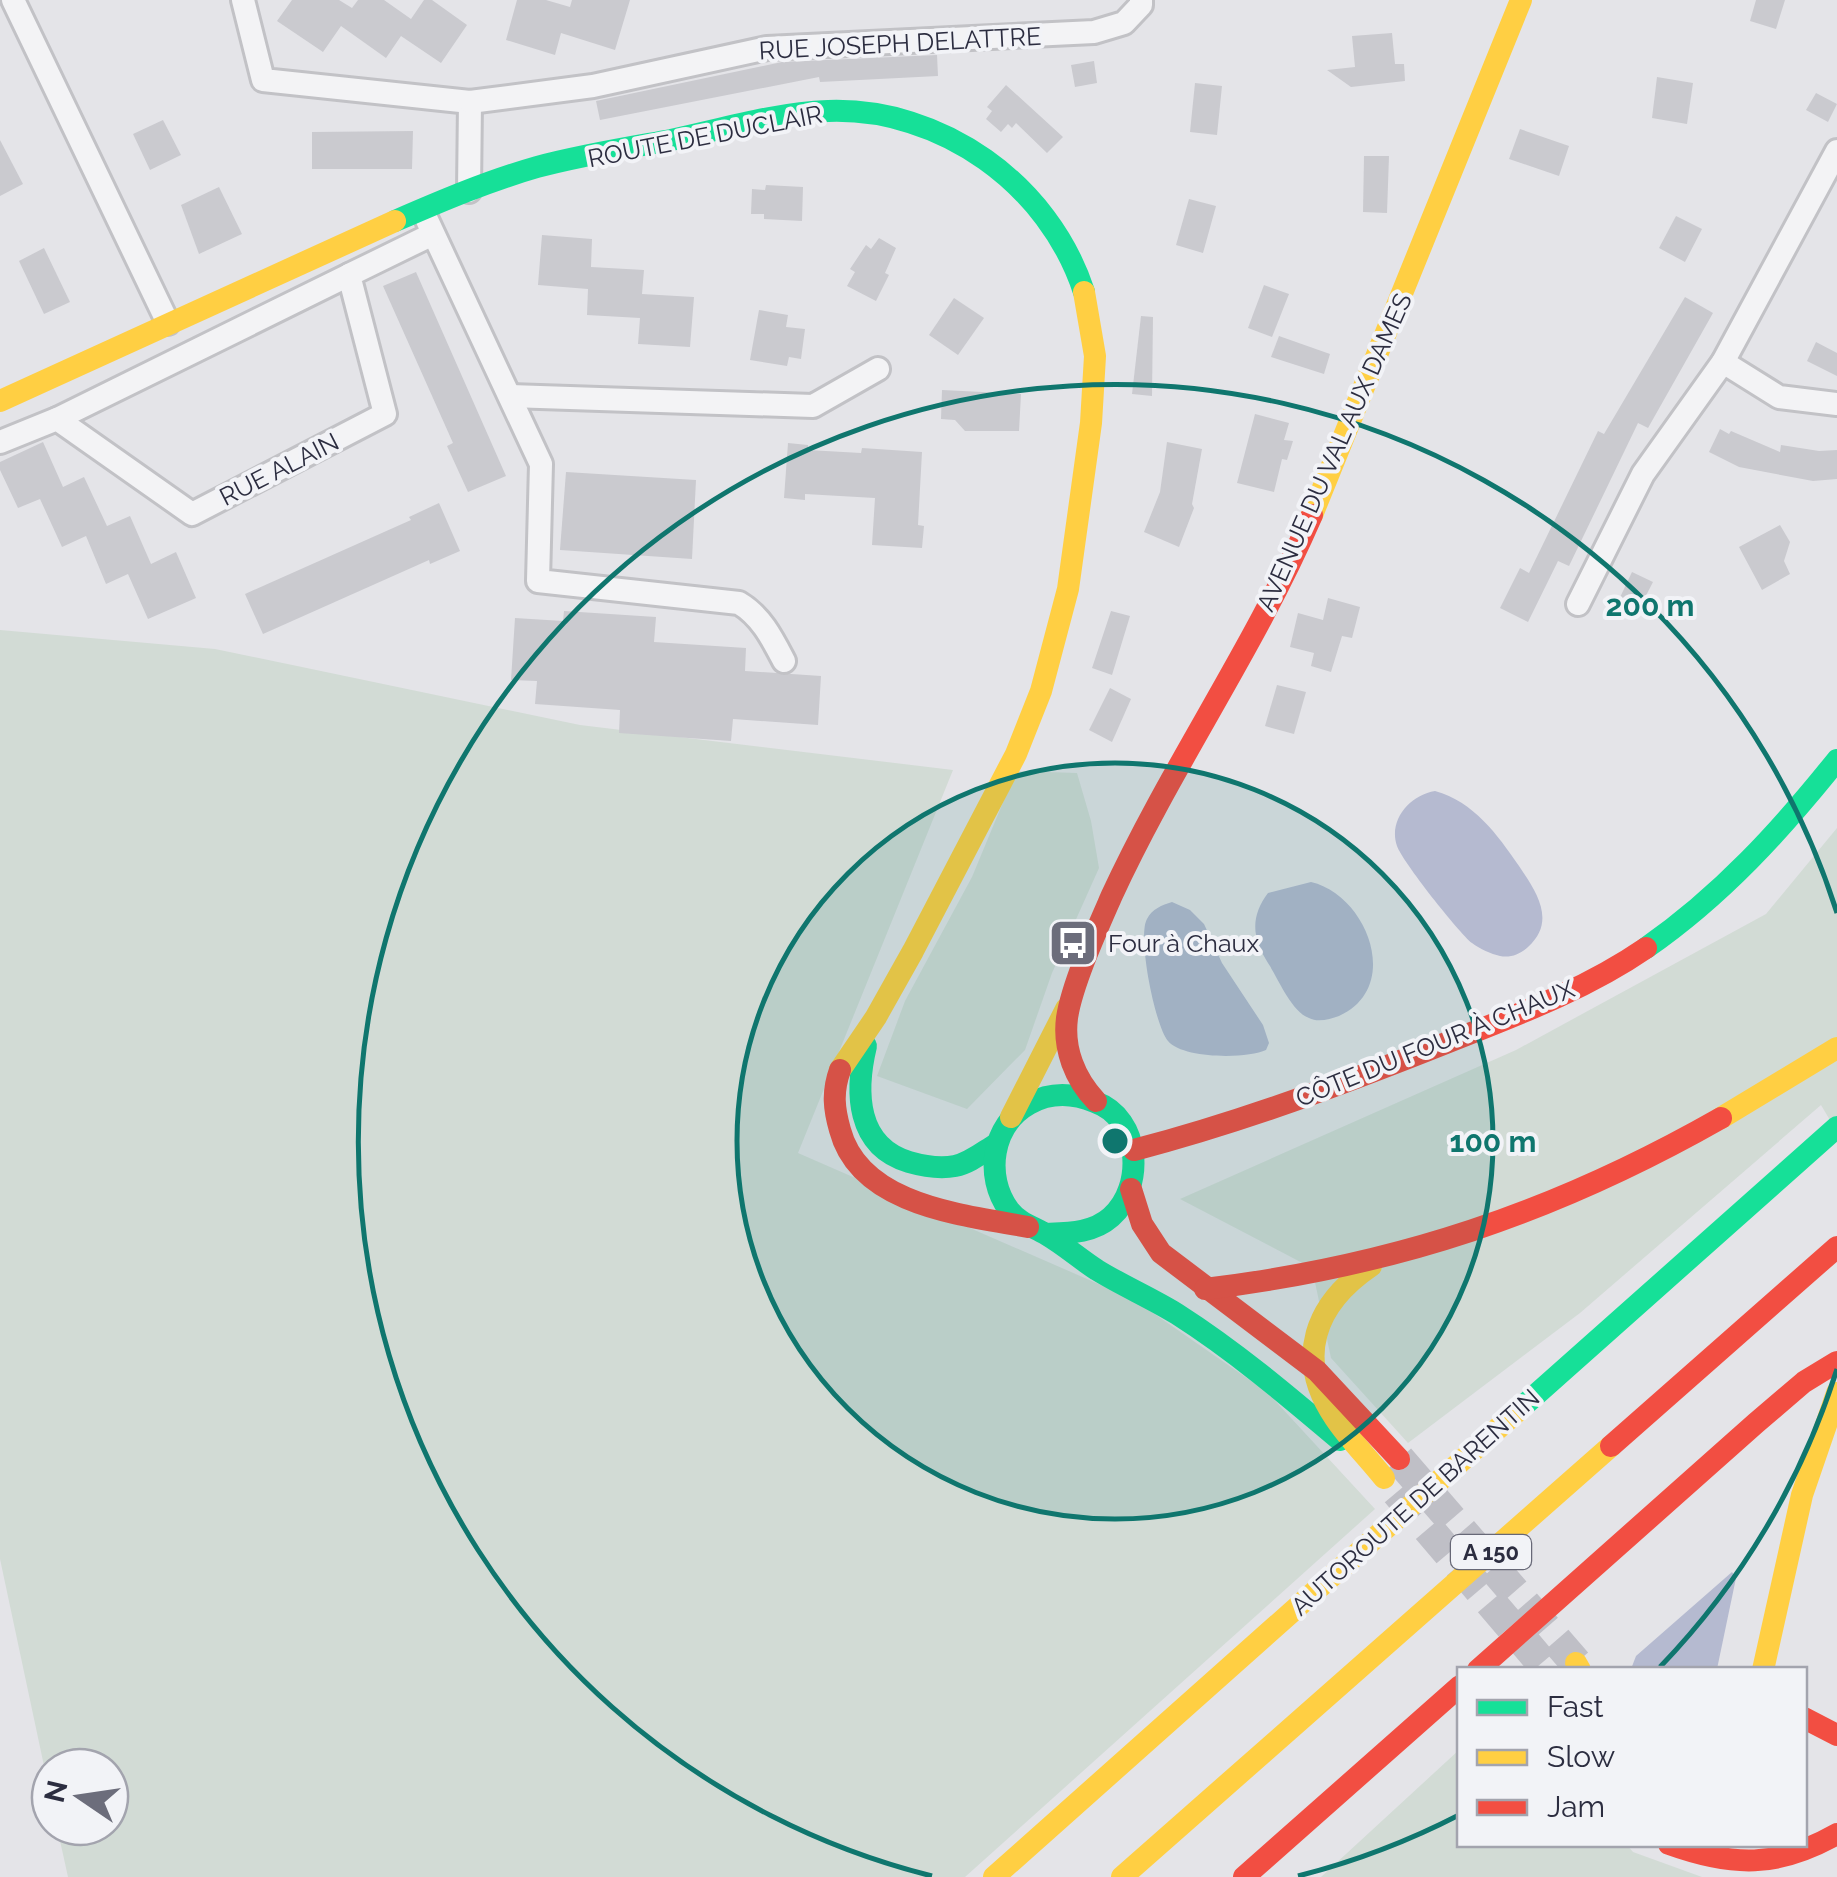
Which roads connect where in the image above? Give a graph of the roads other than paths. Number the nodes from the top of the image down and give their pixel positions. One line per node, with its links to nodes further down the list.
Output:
1 (13, 0): 11 (street)
2 (242, 0): 5 (street, RUE JOSEPH DELATTRE)
3 (1141, 0): 5 (street, RUE JOSEPH DELATTRE)
4 (1521, 0): 22 (main road, AVENUE DU VAL AUX DAMES)
5 (470, 102): 7 (street)
6 (1837, 151): 12 (street)
7 (469, 191): 8 (main road, ROUTE DE DUCLAIR); 23 (main road, ROUTE DE DUCLAIR)
8 (421, 208): 9 (street); 11 (main road, ROUTE DE DUCLAIR)
9 (434, 234): 10 (street); 14 (street)
10 (349, 276): 17 (street); 17 (street, RUE ALAIN)
11 (168, 323): 15 (main road, ROUTE DE DUCLAIR)
12 (1723, 362): 16 (street); 19 (street)
13 (878, 370): 14 (street)
14 (510, 396): 20 (street)
15 (0, 401)
16 (1837, 404)
17 (57, 419): 18 (street)
18 (0, 442)
19 (1578, 604)
20 (784, 661)
21 (1837, 760): 29 (main road, CÔTE DU FOUR À CHAUX)
22 (1071, 1001): 25 (main road, AVENUE DU VAL AUX DAMES); 26 (main road, AVENUE DU VAL AUX DAMES)
23 (874, 1021): 28 (main road, ROUTE DE DUCLAIR); 31 (main road, ROUTE DE DUCLAIR)
24 (1837, 1048): 33 (main road)
25 (1096, 1102): 26 (main road); 29 (main road)
26 (1010, 1120): 28 (main road)
27 (1837, 1127): 51 (main road, AUTOROUTE DE BARENTIN)
28 (996, 1144): 31 (main road)
29 (1134, 1150): 30 (main road)
30 (1131, 1189): 31 (main road); 34 (main road)
31 (1037, 1230): 36 (main road)
32 (1837, 1247): 52 (main road, A 150)
33 (1380, 1261): 34 (main road); 36 (main road)
34 (1205, 1289): 36 (main road)
35 (1837, 1362): 38 (main road)
36 (1316, 1371): 39 (main road)
37 (1837, 1390): 38 (main road); 40 (main road)
38 (1762, 1432): 41 (main road); 42 (main road)
39 (1399, 1458)
40 (1785, 1560): 43 (main road); 44 (main road)
41 (1482, 1667)
42 (1511, 1667)
43 (1763, 1667)
44 (1780, 1667)
45 (1457, 1689): 53 (main road)
46 (1457, 1715): 54 (main road)
47 (1807, 1720): 48 (main road)
48 (1837, 1736)
49 (1828, 1840): 50 (main road)
50 (1677, 1847)
51 (994, 1877)
52 (1122, 1877)
53 (1244, 1877)
54 (1276, 1877)

